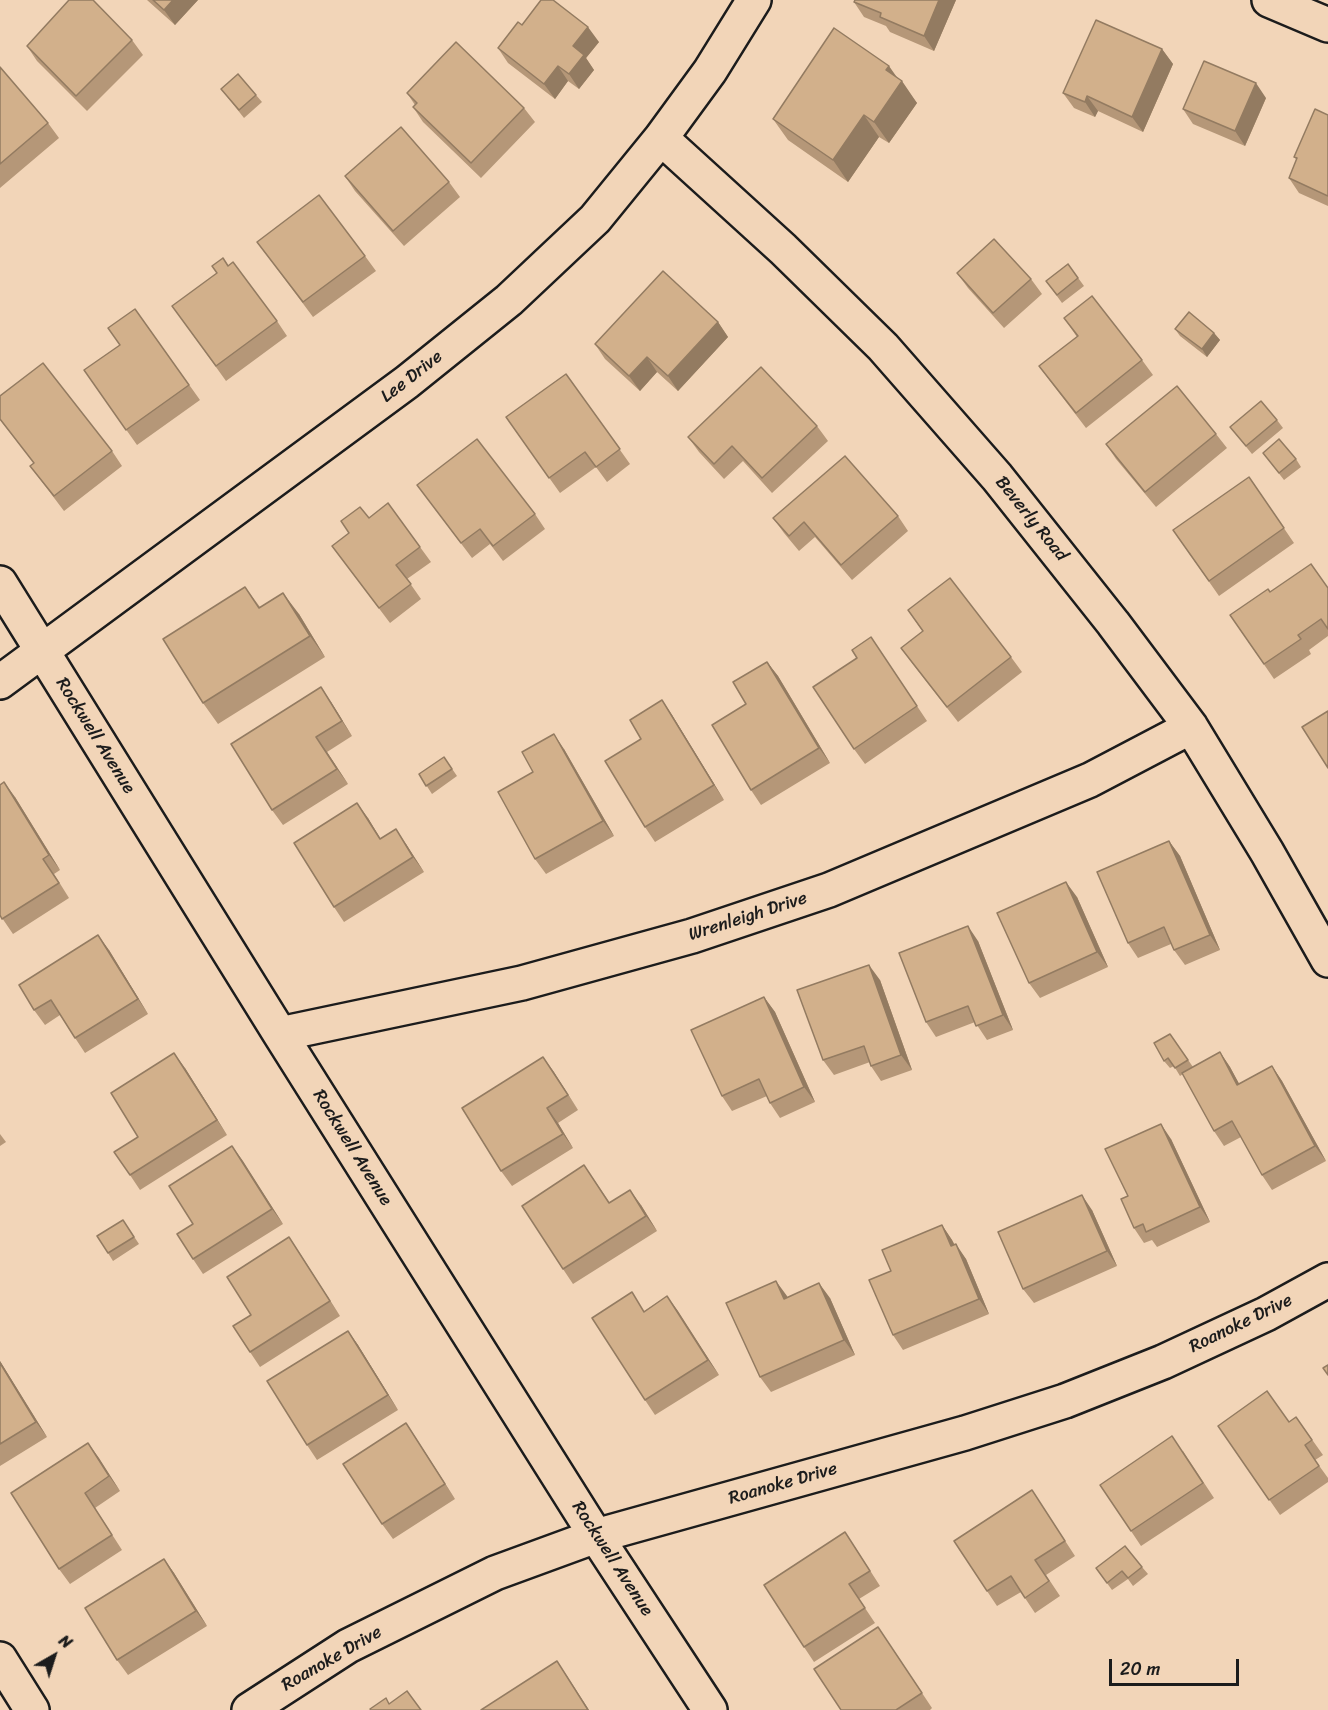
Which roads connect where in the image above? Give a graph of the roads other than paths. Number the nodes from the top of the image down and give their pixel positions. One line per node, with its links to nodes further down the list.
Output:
1 (754, 0): 4 (street, Lee Drive)
2 (1269, 0): 3 (street)
3 (1328, 25)
4 (661, 138): 6 (street, Lee Drive); 8 (street, Beverly Road)
5 (0, 582): 6 (street, Rockwell Avenue)
6 (43, 651): 7 (street, Lee Drive); 10 (street, Rockwell Avenue)
7 (0, 682)
8 (1191, 727): 9 (street, Beverly Road); 10 (street, Wrenleigh Drive)
9 (1328, 960)
10 (280, 1034): 12 (street, Rockwell Avenue)
11 (1328, 1280): 12 (street, Roanoke Drive)
12 (596, 1536): 15 (street, Roanoke Drive); 16 (street, Rockwell Avenue)
13 (0, 1659): 14 (street)
14 (32, 1710)
15 (249, 1710)
16 (710, 1710)

